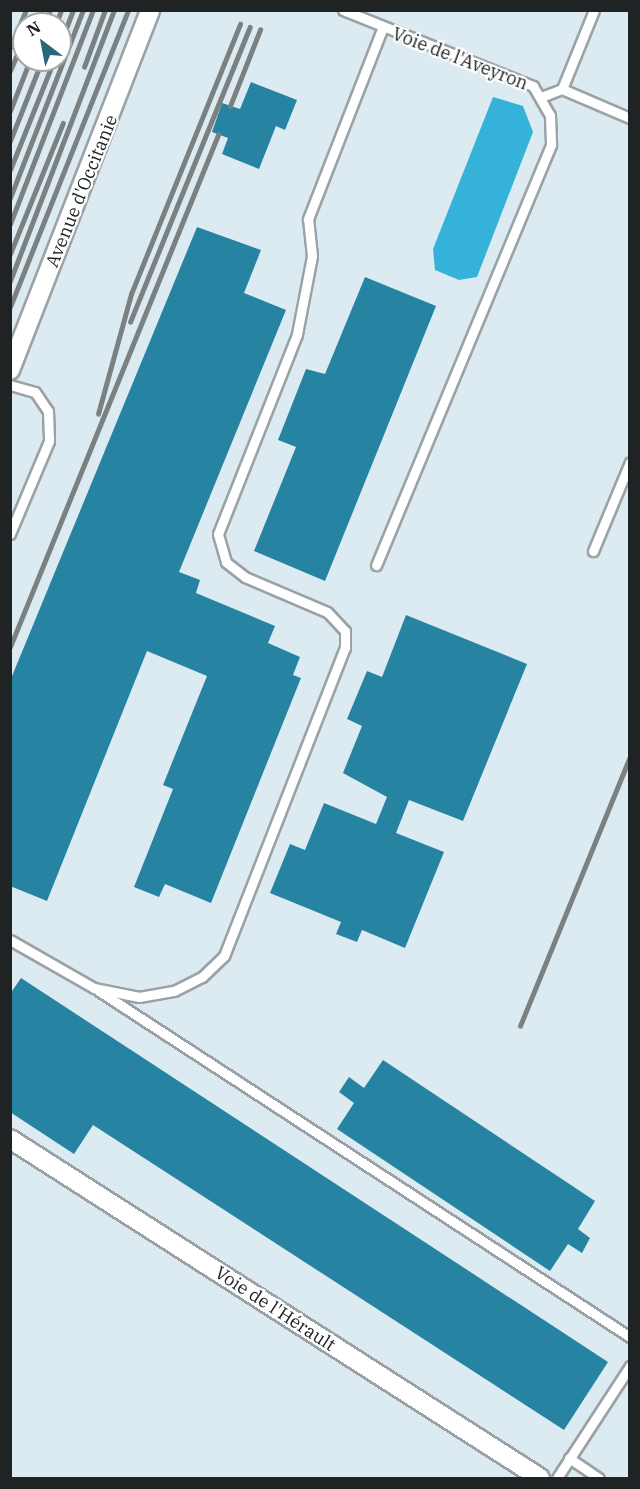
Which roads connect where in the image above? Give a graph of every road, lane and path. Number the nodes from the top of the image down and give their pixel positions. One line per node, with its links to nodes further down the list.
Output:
1 (150, 10): 8 (street, Avenue d'Occitanie)
2 (342, 10): 4 (lane, Voie de l'Aveyron)
3 (594, 10): 5 (lane)
4 (382, 29): 6 (lane, Voie de l'Aveyron); 15 (lane)
5 (562, 89): 6 (lane, Voie de l'Aveyron); 7 (lane)
6 (541, 97): 13 (lane)
7 (630, 118)
8 (10, 370)
9 (10, 385): 11 (lane)
10 (630, 462): 12 (lane)
11 (10, 534)
12 (593, 551)
13 (376, 565)
14 (10, 940): 15 (lane)
15 (94, 988): 17 (lane)
16 (10, 1139): 20 (street, Voie de l'Hérault)
17 (630, 1337)
18 (630, 1366): 19 (lane)
19 (569, 1458): 21 (lane); 22 (lane)
20 (540, 1479)
21 (557, 1479)
22 (599, 1479)

